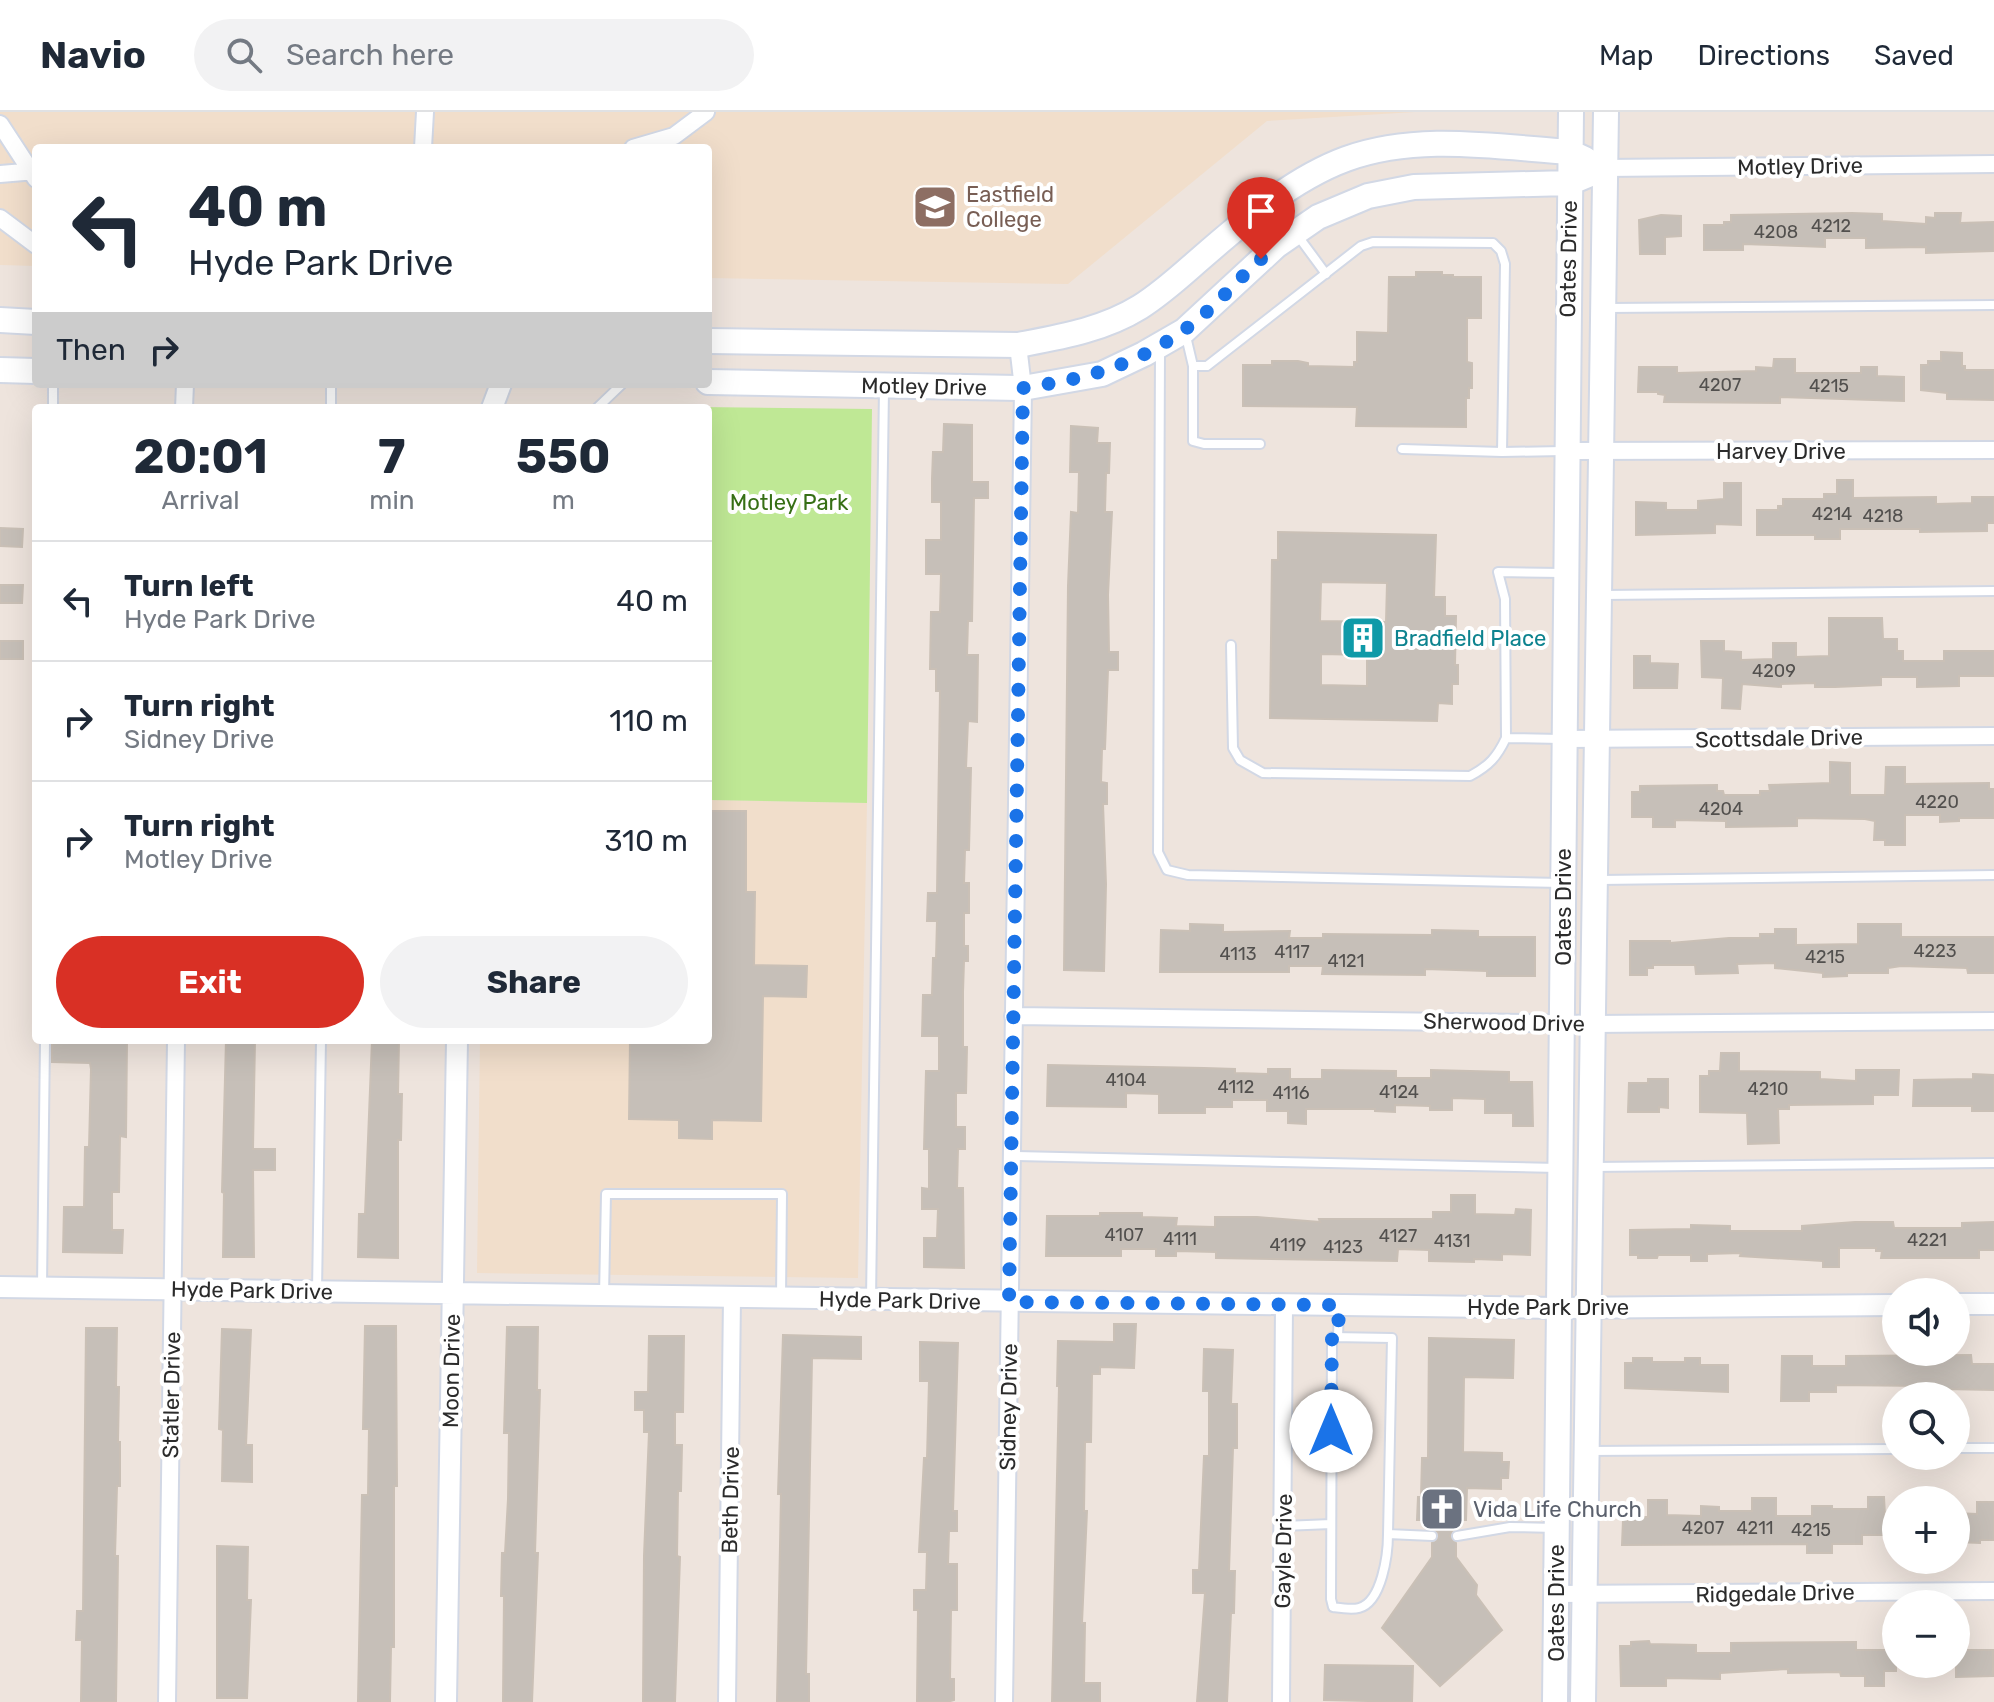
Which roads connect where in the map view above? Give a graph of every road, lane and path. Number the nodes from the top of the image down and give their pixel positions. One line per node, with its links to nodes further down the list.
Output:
1 (425, 112): 6 (street)
2 (706, 112): 7 (street)
3 (1571, 112): 8 (main road, Oates Drive)
4 (1606, 112): 10 (main road, Oates Drive)
5 (0, 124): 11 (street)
6 (423, 144)
7 (647, 144)
8 (1570, 152): 10 (main road, Motley Drive); 14 (main road, Oates Drive); 19 (main road, Motley Drive)
9 (1994, 164): 10 (street, Motley Drive)
10 (1605, 168): 14 (main road, Motley Drive); 21 (main road, Oates Drive)
11 (32, 171)
12 (0, 174): 13 (street)
13 (32, 174)
14 (1569, 183): 16 (main road, Motley Drive); 39 (main road, Oates Drive)
15 (0, 218): 17 (street)
16 (1295, 232): 18 (lane); 24 (main road, Motley Drive)
17 (32, 242)
18 (1326, 274): 28 (lane); 40 (lane)
19 (1163, 292): 24 (main road); 26 (main road, Motley Drive)
20 (1994, 305): 21 (lane)
21 (1604, 308): 41 (main road, Oates Drive)
22 (0, 320): 23 (main road)
23 (32, 322)
24 (1184, 331): 27 (main road, Motley Drive); 28 (lane)
25 (712, 341): 26 (main road, Motley Drive)
26 (1018, 345): 34 (street, Sidney Drive)
27 (1160, 345): 34 (main road, Motley Drive); 52 (lane)
28 (1193, 366): 36 (lane)
29 (0, 370): 30 (main road)
30 (32, 371)
31 (712, 382): 32 (main road, Motley Drive)
32 (884, 385): 34 (main road, Motley Drive); 73 (lane)
33 (618, 388): 35 (lane)
34 (1023, 388): 53 (street, Sidney Drive)
35 (601, 404)
36 (1260, 444)
37 (1402, 449): 40 (lane)
38 (1994, 450): 41 (street, Harvey Drive)
39 (1568, 451): 40 (lane); 41 (street, Harvey Drive); 42 (main road, Oates Drive)
40 (1502, 452)
41 (1601, 452): 44 (main road, Oates Drive)
42 (1567, 573): 47 (lane); 48 (main road, Oates Drive)
43 (1994, 591): 44 (lane)
44 (1599, 595): 49 (main road, Oates Drive)
45 (1231, 645): 47 (lane)
46 (1994, 736): 49 (street, Scottsdale Drive)
47 (1506, 738): 48 (lane)
48 (1565, 739): 49 (street, Scottsdale Drive); 52 (main road, Oates Drive)
49 (1597, 739): 51 (main road, Oates Drive)
50 (1994, 875): 51 (lane)
51 (1595, 880): 56 (main road, Oates Drive)
52 (1563, 883): 55 (main road, Oates Drive)
53 (1013, 1016): 55 (street, Sherwood Drive); 61 (street, Sidney Drive)
54 (1994, 1021): 56 (street, Sherwood Drive)
55 (1563, 1022): 56 (street, Sherwood Drive); 64 (main road, Oates Drive)
56 (1593, 1024): 63 (main road, Oates Drive)
57 (45, 1044): 66 (lane)
58 (176, 1044): 67 (street, Statler Drive)
59 (321, 1044): 68 (lane)
60 (457, 1044): 69 (street, Moon Drive)
61 (1011, 1156): 64 (lane); 74 (street, Sidney Drive)
62 (1994, 1163): 63 (lane)
63 (1591, 1167): 80 (main road, Oates Drive)
64 (1562, 1168): 81 (main road, Oates Drive)
65 (0, 1287): 66 (street, Hyde Park Drive)
66 (42, 1288): 67 (street, Hyde Park Drive)
67 (172, 1289): 68 (street, Hyde Park Drive); 96 (street, Statler Drive)
68 (317, 1291): 69 (street, Hyde Park Drive)
69 (452, 1293): 70 (street, Hyde Park Drive); 97 (street, Moon Drive)
70 (604, 1296): 71 (street, Hyde Park Drive); 72 (lane)
71 (732, 1298): 72 (street, Hyde Park Drive); 98 (street, Beth Drive)
72 (781, 1298): 73 (street, Hyde Park Drive)
73 (871, 1300): 74 (street, Hyde Park Drive)
74 (1009, 1302): 77 (street, Hyde Park Drive); 99 (street, Sidney Drive)
75 (1970, 1304): 76 (street)
76 (1994, 1304)
77 (1284, 1305): 78 (street, Hyde Park Drive); 88 (street, Gayle Drive)
78 (1339, 1305): 81 (street, Hyde Park Drive); 82 (lane)
79 (1882, 1305): 80 (street, Hyde Park Drive)
80 (1589, 1307): 81 (street, Hyde Park Drive); 86 (main road, Oates Drive)
81 (1558, 1308): 89 (main road, Oates Drive)
82 (1338, 1337): 87 (lane); 90 (lane)
83 (1970, 1448): 84 (lane)
84 (1994, 1448)
85 (1882, 1449): 86 (lane)
86 (1587, 1451): 95 (main road, Oates Drive)
87 (1331, 1524): 88 (lane); 90 (lane)
88 (1283, 1526): 100 (street, Gayle Drive)
89 (1557, 1528): 92 (lane); 94 (main road, Oates Drive)
90 (1388, 1534): 91 (lane)
91 (1432, 1536)
92 (1457, 1536)
93 (1994, 1591): 95 (street, Ridgedale Drive)
94 (1556, 1594): 95 (street, Ridgedale Drive); 101 (main road, Oates Drive)
95 (1585, 1595): 102 (main road, Oates Drive)
96 (167, 1702)
97 (446, 1702)
98 (727, 1702)
99 (1004, 1702)
100 (1281, 1702)
101 (1555, 1702)
102 (1583, 1702)

